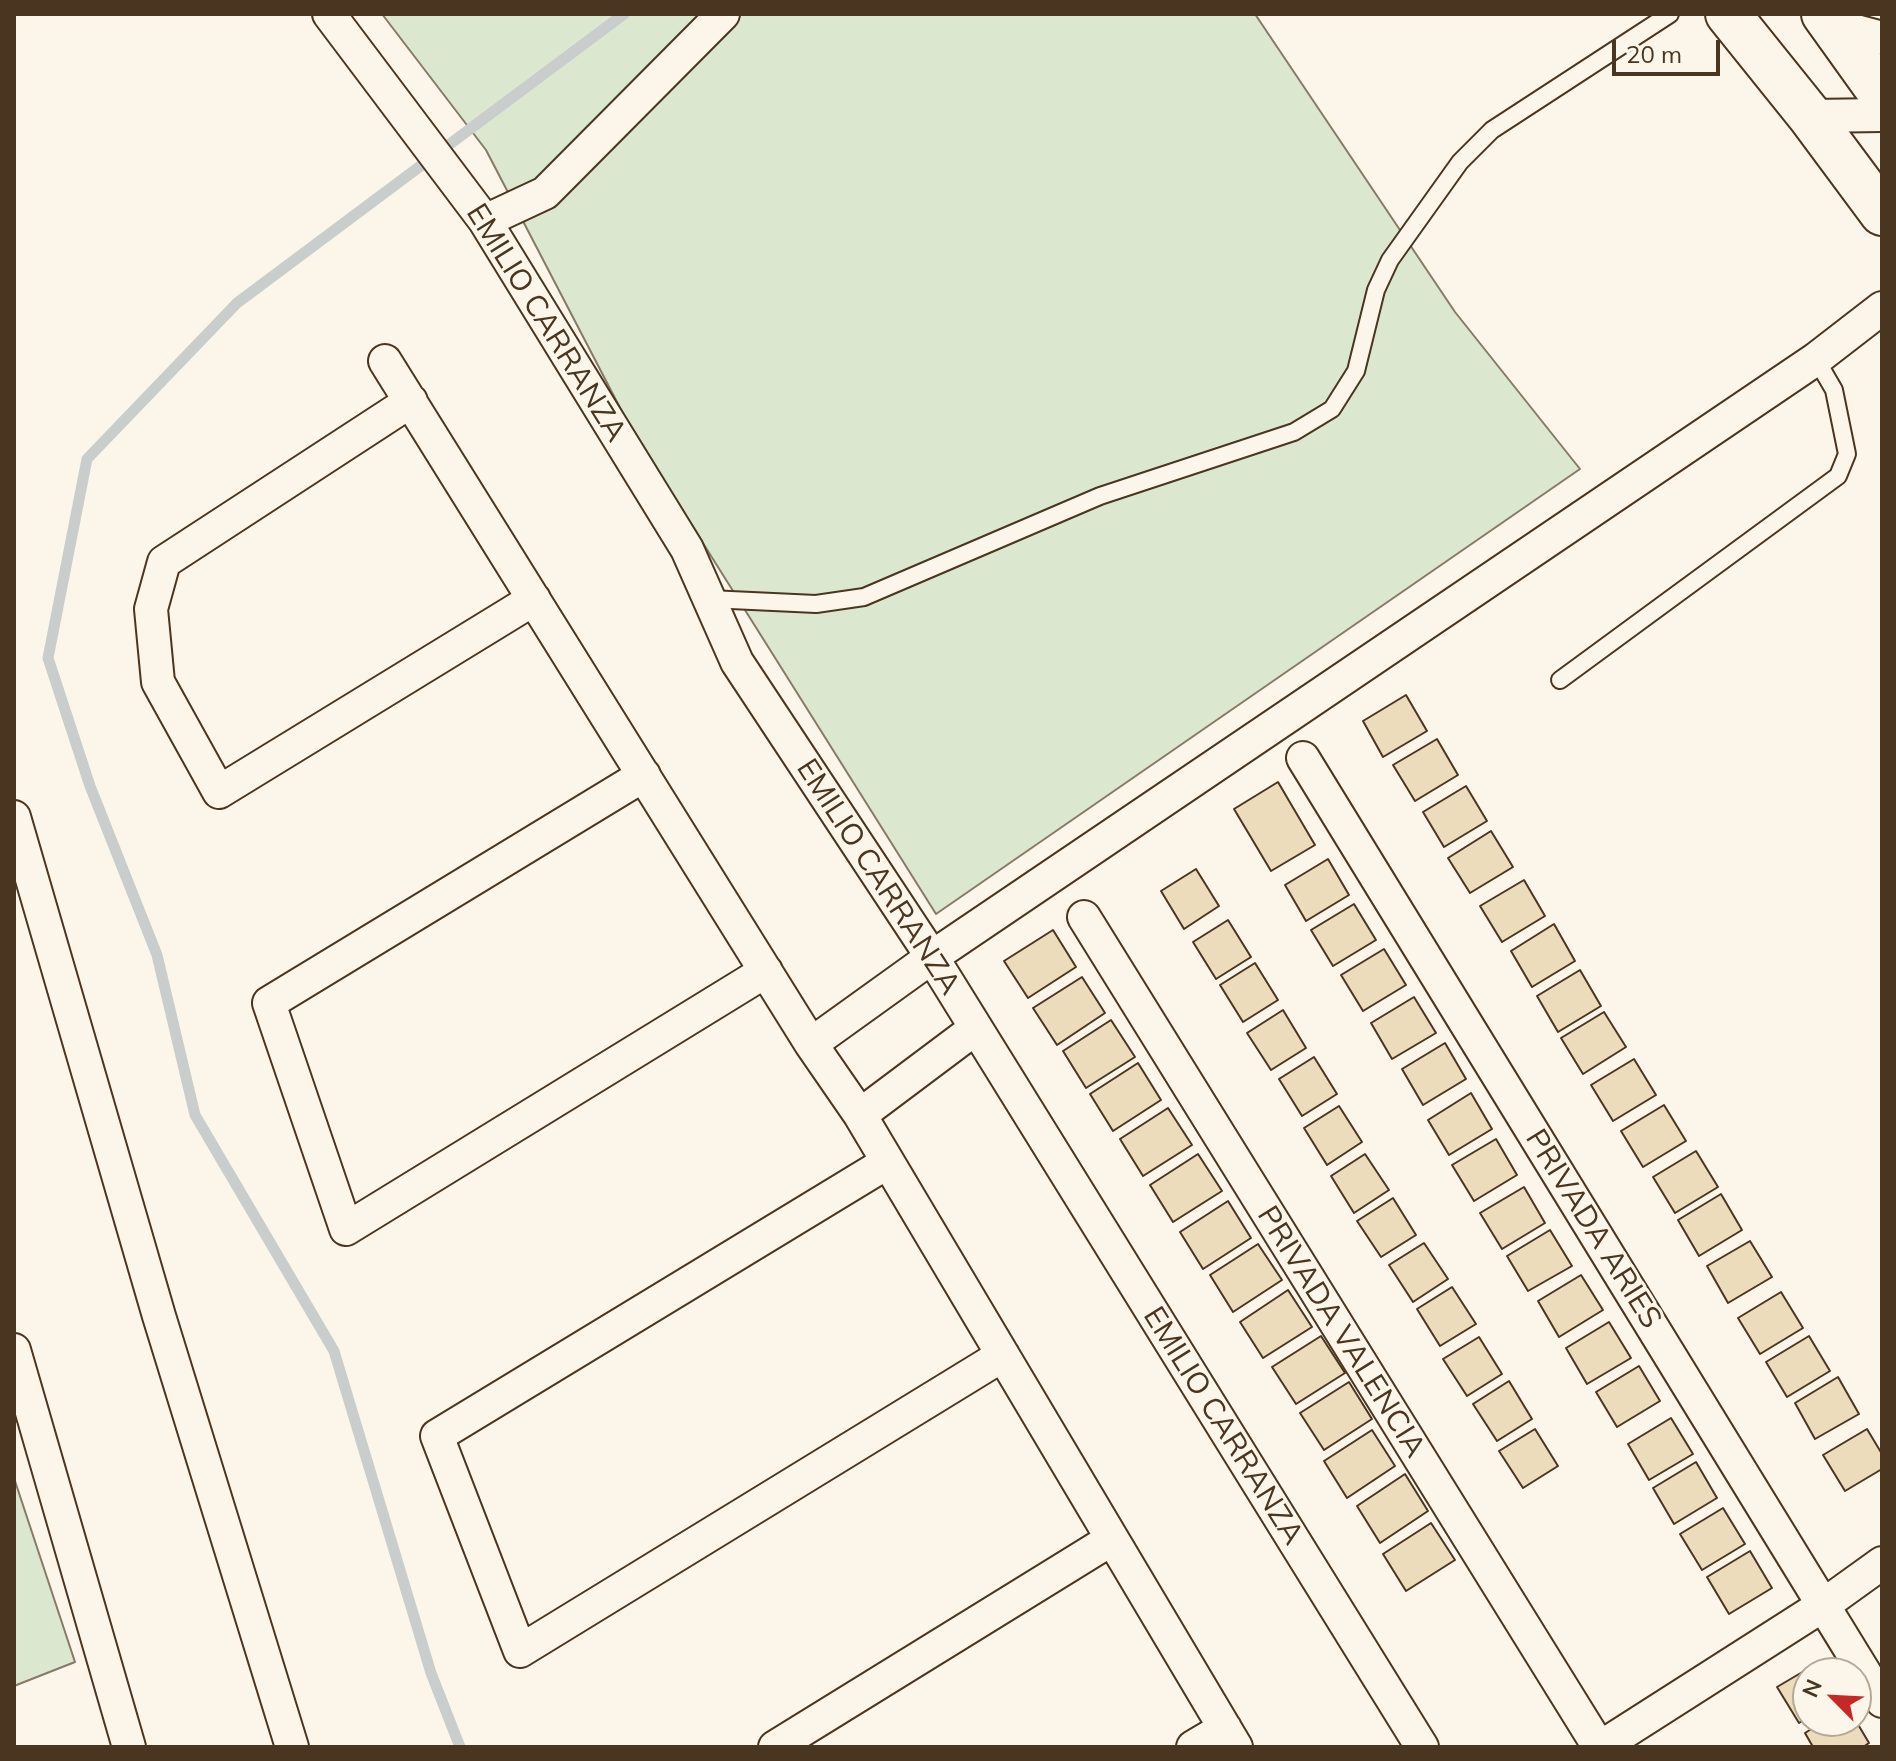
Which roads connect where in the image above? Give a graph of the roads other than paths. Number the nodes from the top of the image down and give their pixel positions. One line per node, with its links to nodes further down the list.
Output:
1 (329, 14): 11 (street, EMILIO CARRANZA)
2 (723, 14): 11 (street)
3 (1670, 14): 17 (lane)
4 (1728, 14): 9 (main road)
5 (1828, 19): 6 (street); 7 (main road)
6 (1882, 38)
7 (1882, 95)
8 (1882, 115): 9 (street)
9 (1810, 116): 10 (main road)
10 (1882, 213)
11 (485, 221): 17 (street, EMILIO CARRANZA)
12 (1882, 308): 13 (street)
13 (1816, 359): 18 (lane); 23 (street)
14 (385, 361): 15 (street)
15 (411, 401): 16 (street); 16 (street)
16 (534, 599): 20 (street)
17 (709, 599): 23 (street, EMILIO CARRANZA)
18 (1560, 680)
19 (1303, 758): 33 (street, PRIVADA ARIES)
20 (644, 775): 24 (street); 24 (street)
21 (14, 817): 37 (street)
22 (1084, 917): 41 (street, PRIVADA VALENCIA)
23 (932, 957): 25 (street, EMILIO CARRANZA); 26 (street)
24 (766, 971): 26 (street)
25 (976, 1028): 27 (street); 40 (street, EMILIO CARRANZA)
26 (811, 1044): 27 (street)
27 (860, 1115): 28 (street)
28 (888, 1162): 30 (street); 30 (street)
29 (14, 1350): 36 (street)
30 (1003, 1355): 31 (street)
31 (1112, 1539): 35 (street); 38 (street)
32 (1882, 1563): 33 (street)
33 (1825, 1604): 34 (street, PRIVADA ARIES); 41 (street)
34 (1882, 1701)
35 (1231, 1738): 39 (street)
36 (129, 1747)
37 (292, 1747)
38 (775, 1747)
39 (1193, 1747)
40 (1422, 1747)
41 (1600, 1747)

